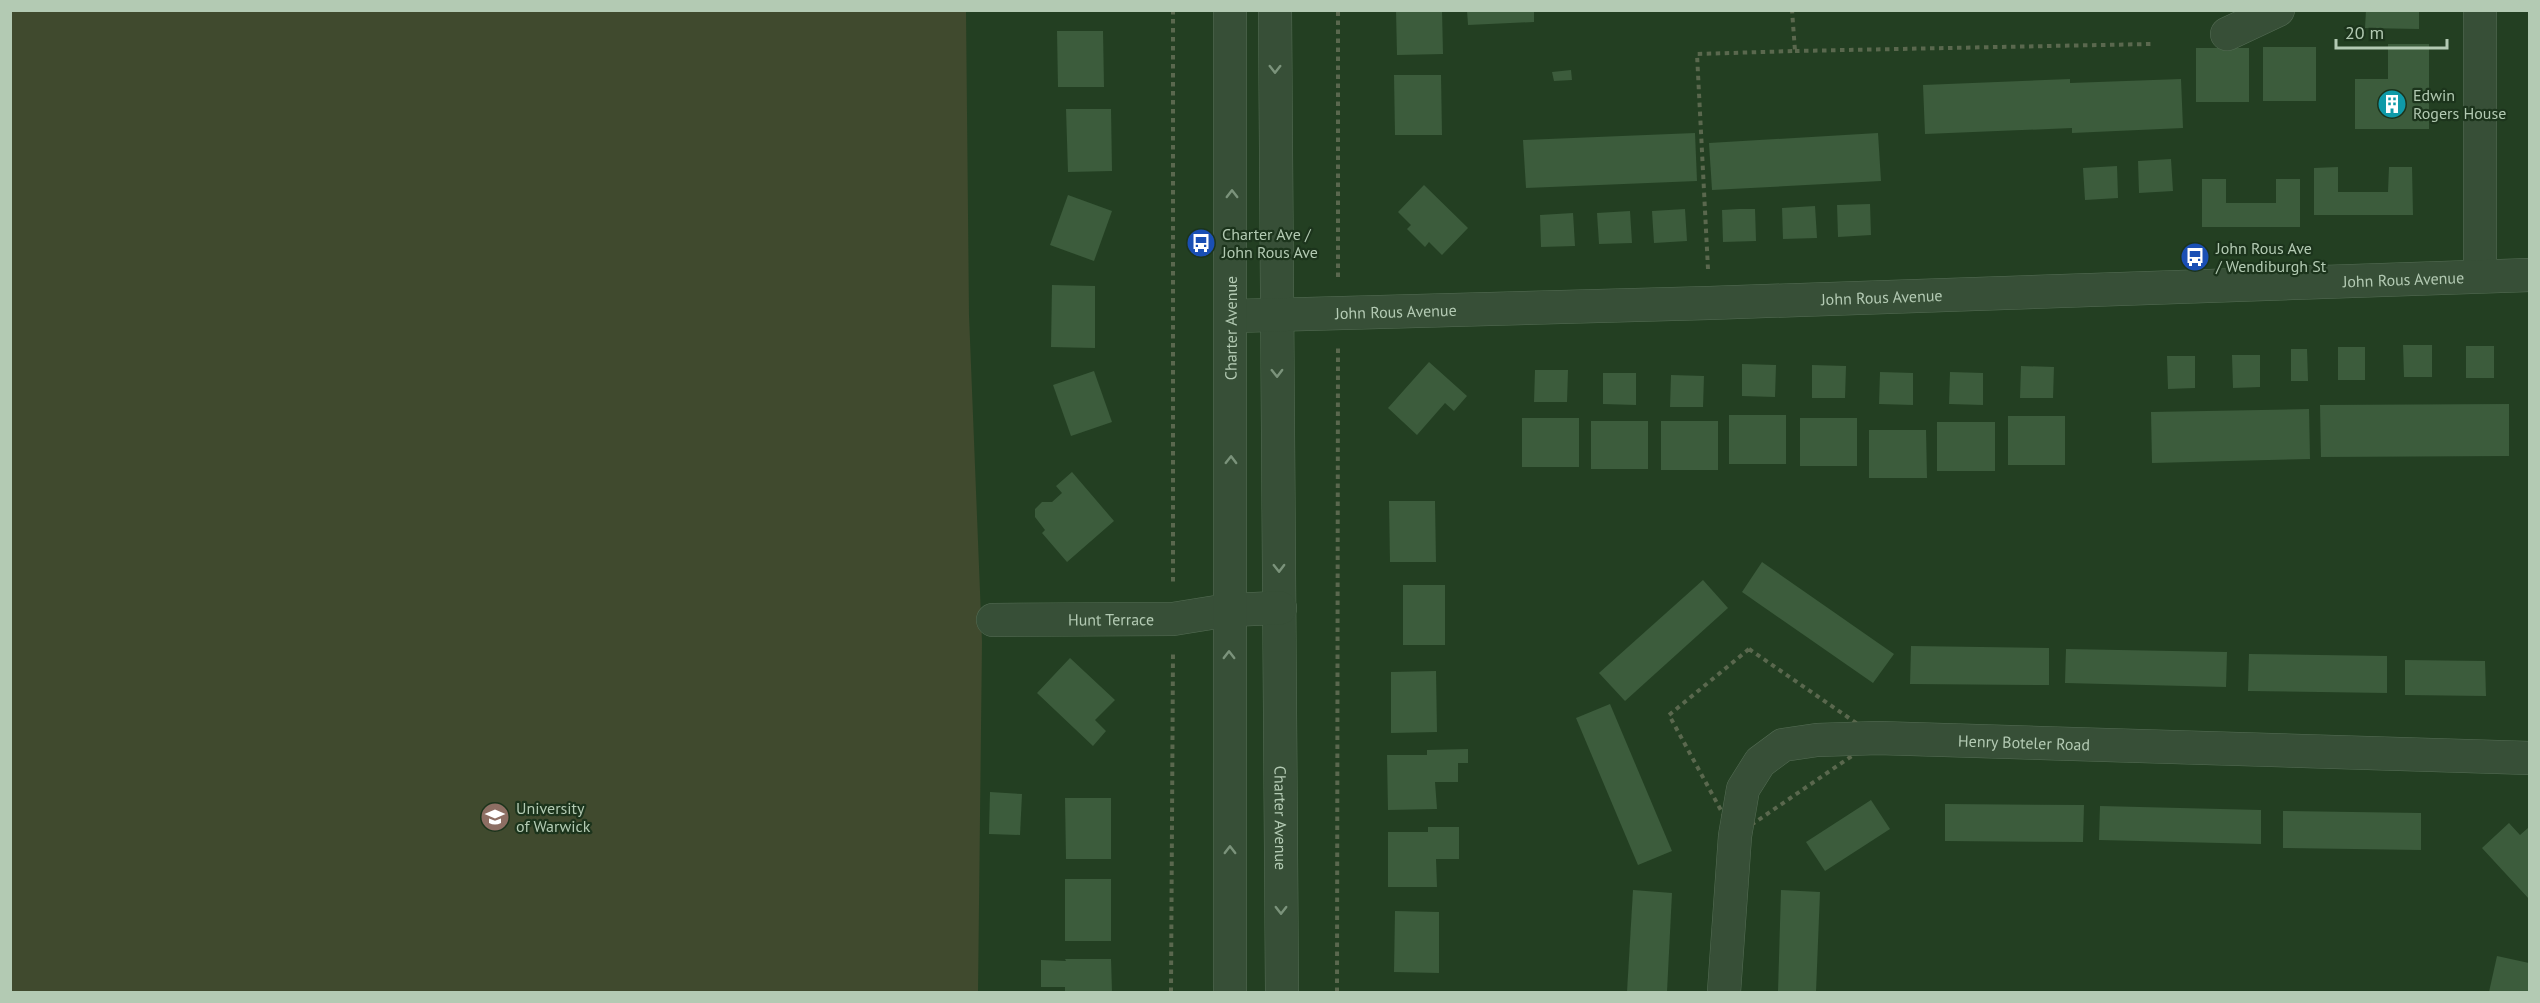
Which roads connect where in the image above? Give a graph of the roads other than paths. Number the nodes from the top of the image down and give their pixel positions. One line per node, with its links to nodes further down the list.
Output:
1 (1230, 10): 9 (street, Charter Avenue, one-way to 1)
2 (1275, 10): 8 (street, Charter Avenue, one-way to 8)
3 (2278, 10): 5 (street)
4 (2480, 10): 6 (street)
5 (2227, 34)
6 (2480, 275): 7 (street, John Rous Avenue); 8 (street, John Rous Avenue)
7 (2529, 275)
8 (1276, 315): 9 (street, John Rous Avenue); 10 (street, Charter Avenue, one-way to 10)
9 (1232, 316): 11 (street, Charter Avenue, one-way to 9)
10 (1280, 608): 11 (street); 15 (street, Charter Avenue, one-way to 15)
11 (1229, 610): 12 (street, Hunt Terrace); 14 (street, Charter Avenue, one-way to 11)
12 (993, 620)
13 (2529, 758): 16 (street, Henry Boteler Road)
14 (1230, 993)
15 (1282, 993)
16 (1724, 993)

